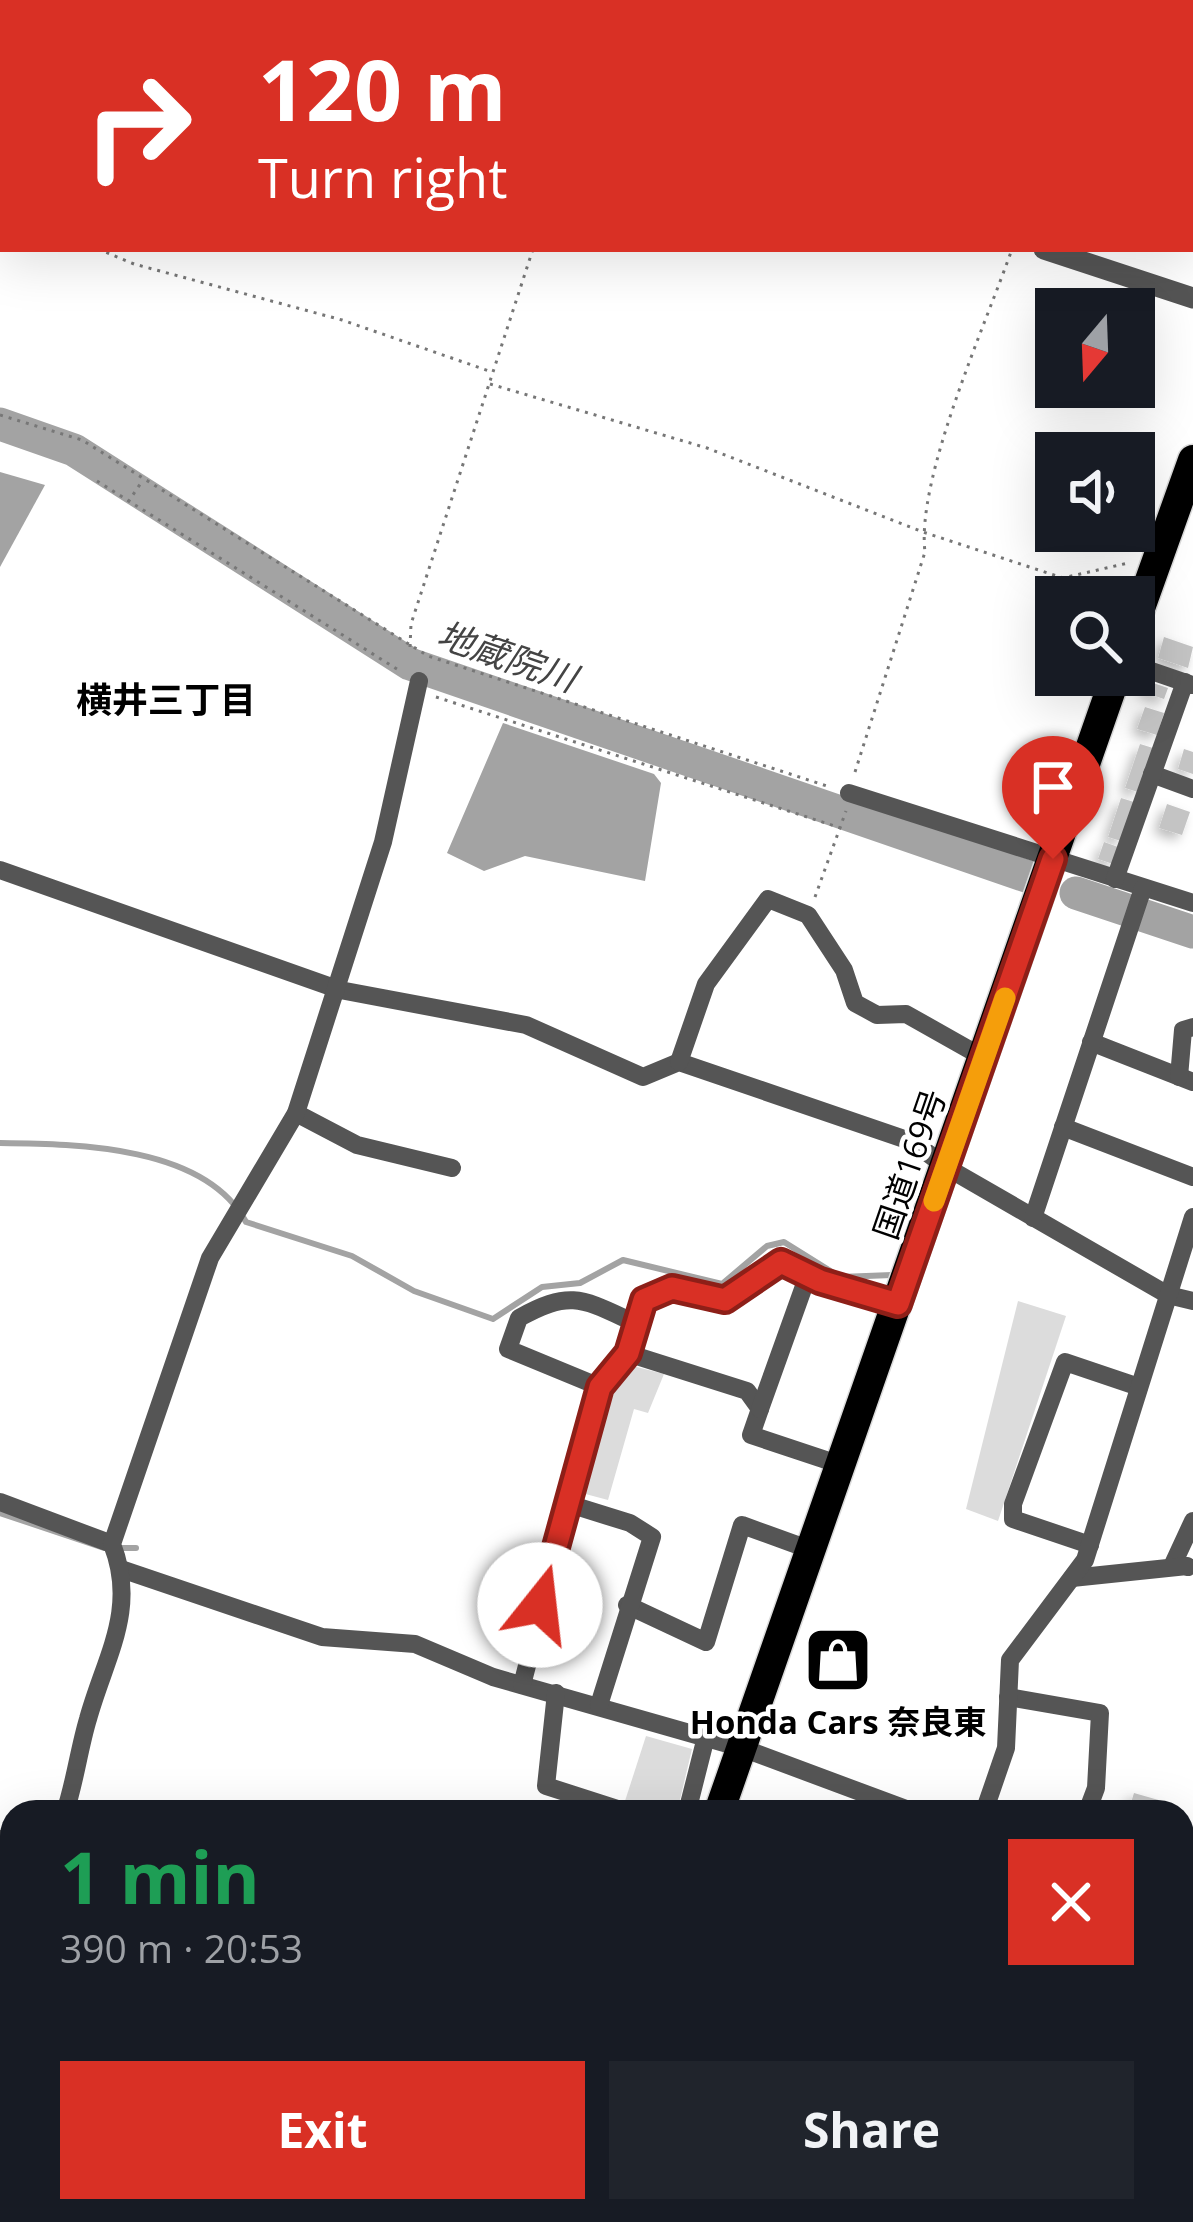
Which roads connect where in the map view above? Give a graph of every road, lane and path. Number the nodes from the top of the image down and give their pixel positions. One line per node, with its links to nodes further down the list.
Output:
1 (105, 252): 6 (path)
2 (532, 252): 6 (path)
3 (1011, 252): 13 (path)
4 (1053, 252): 5 (street)
5 (1193, 298)
6 (494, 372): 7 (path)
7 (490, 384): 13 (path); 16 (path)
8 (0, 415): 11 (path)
9 (1193, 460): 14 (highway)
10 (97, 481): 12 (path)
11 (142, 482): 12 (path); 16 (path)
12 (129, 502): 18 (path)
13 (923, 532): 14 (path); 23 (path)
14 (1159, 557): 15 (highway)
15 (1152, 576)
16 (410, 648): 18 (path)
17 (1155, 672): 19 (street)
18 (423, 673): 23 (path); 24 (path); 31 (street)
19 (1189, 684): 21 (street)
20 (1109, 696): 25 (highway, 国道169号)
21 (1152, 774): 22 (street); 27 (street)
22 (1193, 789)
23 (849, 793): 24 (path); 25 (street)
24 (844, 829): 30 (path)
25 (1053, 859): 27 (street); 34 (highway, 国道169号)
26 (0, 870): 31 (street)
27 (1114, 879): 29 (street)
28 (1193, 903): 29 (street)
29 (1138, 905): 33 (street)
30 (808, 915): 34 (street); 35 (street)
31 (340, 990): 35 (street); 37 (street)
32 (1193, 1027): 36 (street)
33 (1091, 1042): 36 (street); 38 (street)
34 (984, 1058): 39 (highway, 国道169号)
35 (679, 1062): 39 (street)
36 (1186, 1079)
37 (296, 1114): 40 (street); 57 (street)
38 (1063, 1127): 41 (street); 43 (street)
39 (946, 1167): 43 (street); 47 (highway, 国道169号)
40 (452, 1168)
41 (1193, 1177)
42 (1193, 1217): 45 (street)
43 (1033, 1218): 45 (street)
44 (808, 1276): 47 (street); 48 (street); 52 (street)
45 (1168, 1295): 46 (street); 51 (street)
46 (1193, 1301)
47 (898, 1304): 53 (highway, 国道169号)
48 (635, 1323): 49 (street); 50 (street)
49 (628, 1353): 50 (street); 52 (street)
50 (600, 1387): 55 (street)
51 (1139, 1387): 58 (street); 58 (street)
52 (760, 1409): 53 (street)
53 (841, 1465): 59 (highway, 国道169号)
54 (0, 1502): 57 (street)
55 (569, 1504): 63 (street); 64 (street)
56 (1193, 1521): 60 (street)
57 (112, 1544): 61 (street)
58 (1090, 1545): 62 (street)
59 (811, 1550): 63 (street); 69 (highway, 国道169号)
60 (1190, 1567): 62 (street)
61 (122, 1569): 64 (street); 70 (street)
62 (1072, 1578): 66 (street)
63 (627, 1605): 67 (street)
64 (522, 1684): 65 (street)
65 (556, 1693): 67 (street); 71 (street)
66 (1008, 1697): 75 (street); 76 (street)
67 (599, 1705): 68 (street)
68 (706, 1737): 69 (street); 72 (street)
69 (742, 1748): 73 (highway, 国道169号); 74 (street)
70 (68, 1800)
71 (590, 1800)
72 (689, 1800)
73 (723, 1800)
74 (869, 1800)
75 (988, 1800)
76 (1092, 1800)

